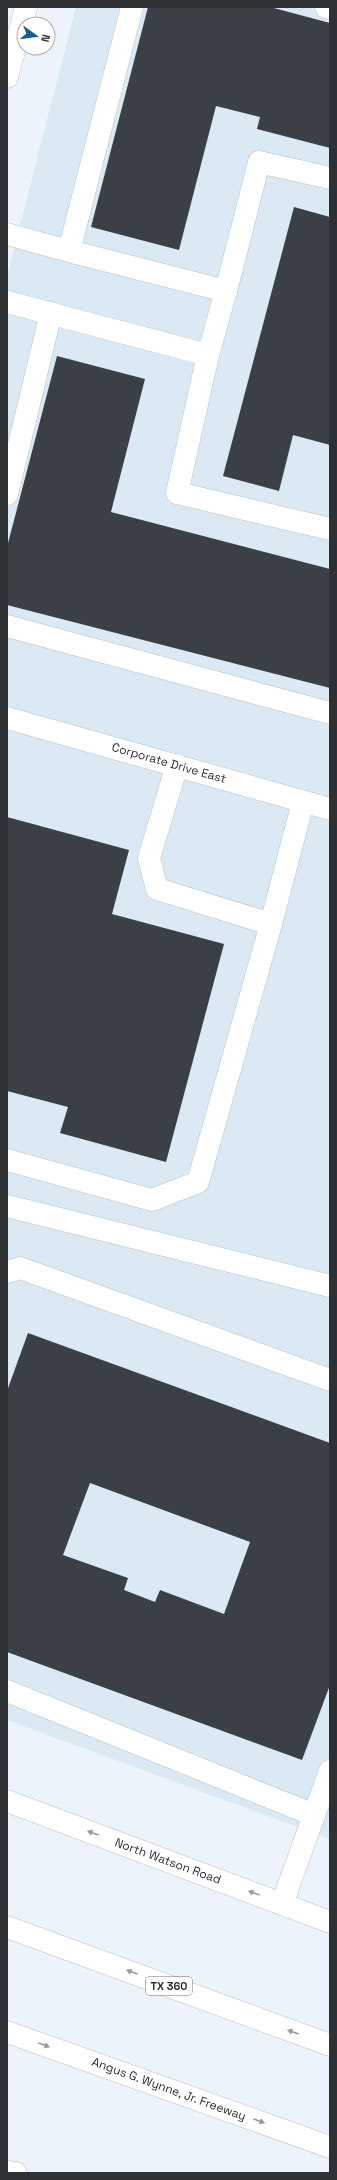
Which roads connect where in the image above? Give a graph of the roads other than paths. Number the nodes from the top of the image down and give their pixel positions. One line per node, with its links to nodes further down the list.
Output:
1 (26, 7): 5 (main road)
2 (132, 7): 8 (main road)
3 (326, 7): 4 (main road)
4 (330, 8)
5 (7, 77)
6 (330, 178): 9 (main road)
7 (7, 234): 8 (main road)
8 (69, 251): 9 (main road)
9 (226, 291): 12 (main road)
10 (7, 302): 11 (main road)
11 (51, 313): 12 (main road); 13 (main road)
12 (208, 355): 14 (main road)
13 (7, 494)
14 (330, 529)
15 (7, 626): 16 (main road)
16 (330, 713)
17 (7, 718): 18 (main road, Corporate Drive East)
18 (177, 765): 19 (main road, Corporate Drive East); 21 (main road)
19 (303, 802): 20 (main road, Corporate Drive East); 21 (main road)
20 (330, 809)
21 (271, 924): 22 (main road)
22 (7, 1160)
23 (7, 1206): 25 (main road)
24 (7, 1272): 26 (main road)
25 (330, 1286)
26 (330, 1380)
27 (7, 1691): 30 (main road)
28 (330, 1771): 30 (main road)
29 (7, 1801): 31 (main road, North Watson Road, one-way to 29)
30 (314, 1815): 31 (main road)
31 (282, 1904): 32 (main road, North Watson Road)
32 (330, 1922)
33 (7, 1927): 35 (main road, TX 360, one-way to 33)
34 (7, 2032): 36 (main road, Angus G. Wynne, Jr. Freeway, one-way to 36)
35 (330, 2045)
36 (330, 2147)
37 (7, 2172): 38 (main road)
38 (16, 2173)

